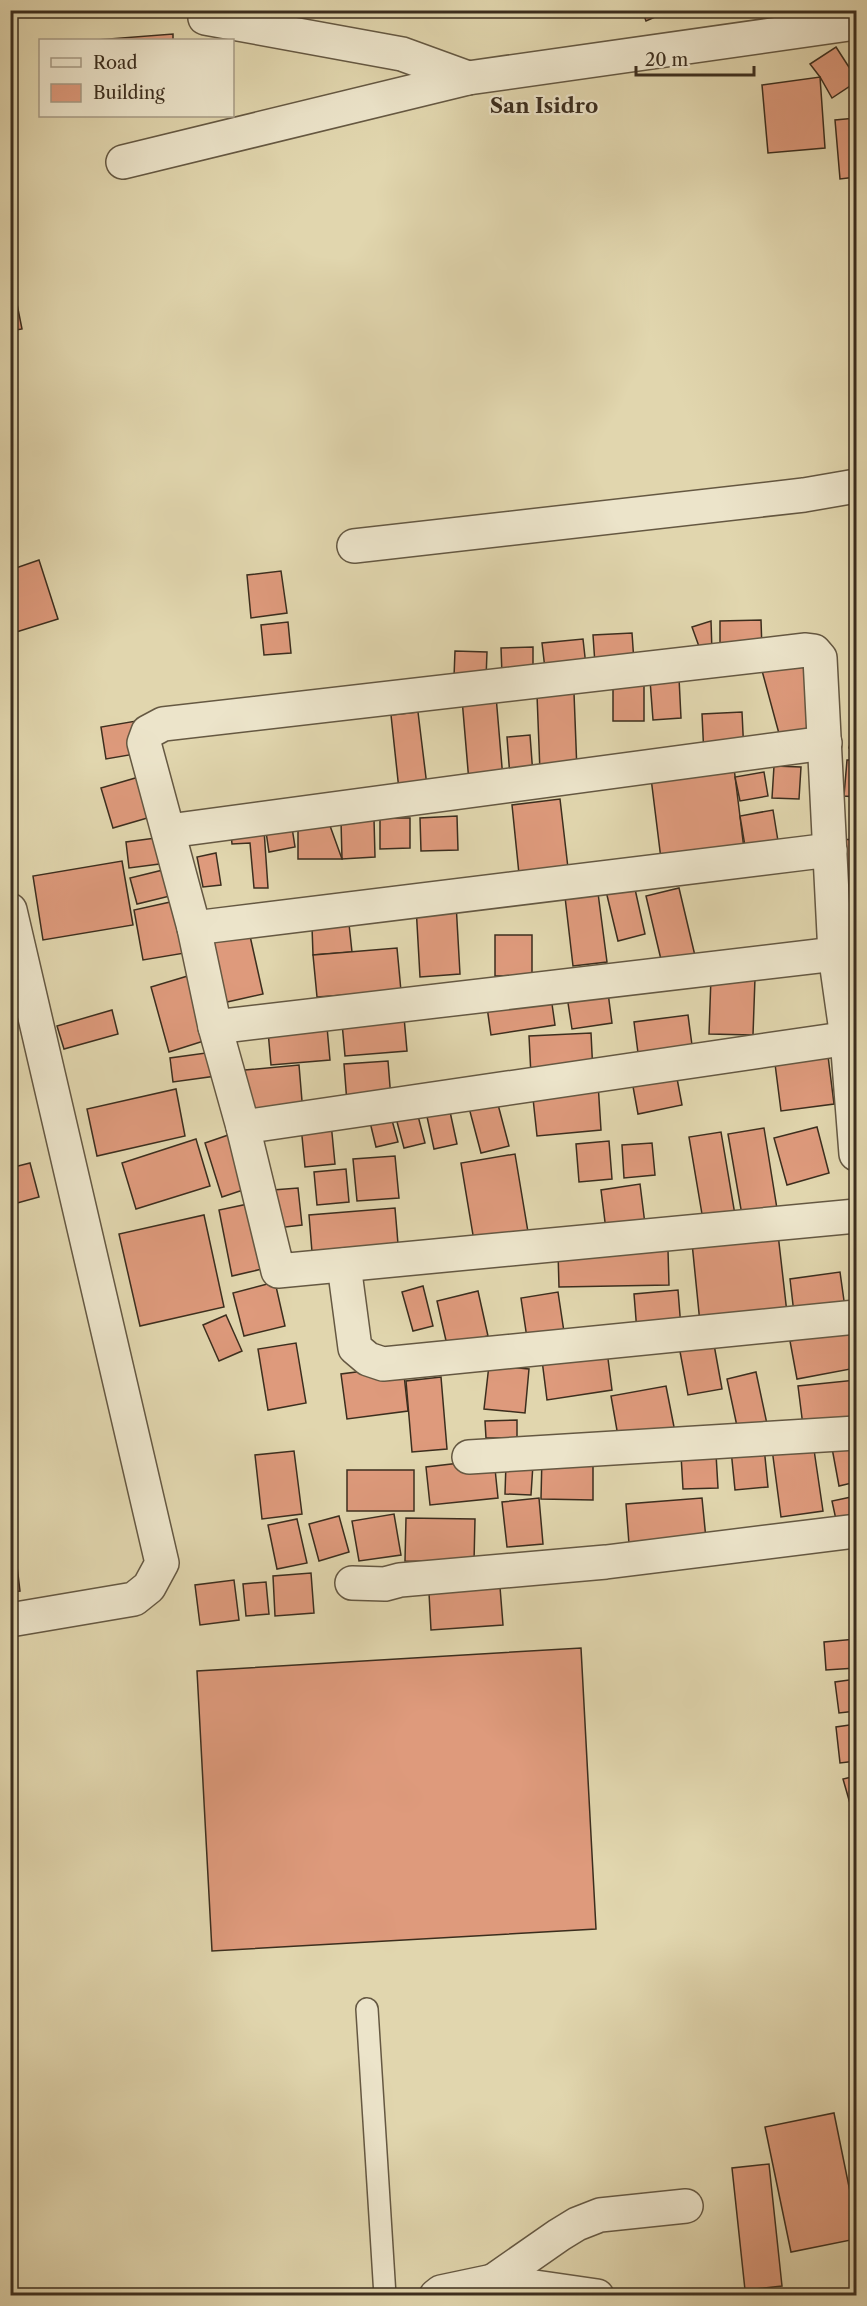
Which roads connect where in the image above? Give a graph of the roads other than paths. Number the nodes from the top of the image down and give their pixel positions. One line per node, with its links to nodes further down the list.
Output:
1 (205, 18): 3 (street)
2 (856, 23): 3 (street)
3 (468, 78): 4 (street)
4 (123, 162)
5 (856, 486): 6 (street)
6 (354, 546)
7 (825, 743): 8 (street); 8 (street); 9 (street)
8 (169, 831): 11 (street)
9 (830, 850): 11 (street); 12 (street)
10 (10, 910): 24 (street)
11 (194, 928): 13 (street)
12 (844, 973): 13 (street); 14 (street)
13 (215, 1027): 15 (street)
14 (852, 1037): 15 (street); 16 (street)
15 (243, 1127): 18 (street)
16 (856, 1154)
17 (856, 1216): 18 (street)
18 (344, 1265): 19 (street)
19 (856, 1317)
20 (856, 1433): 21 (street)
21 (469, 1457)
22 (856, 1531): 23 (street)
23 (352, 1583)
24 (10, 1620)
25 (367, 2009): 28 (lane)
26 (686, 2206): 27 (street)
27 (493, 2281): 29 (street); 30 (street)
28 (385, 2295)
29 (436, 2295)
30 (597, 2295)

